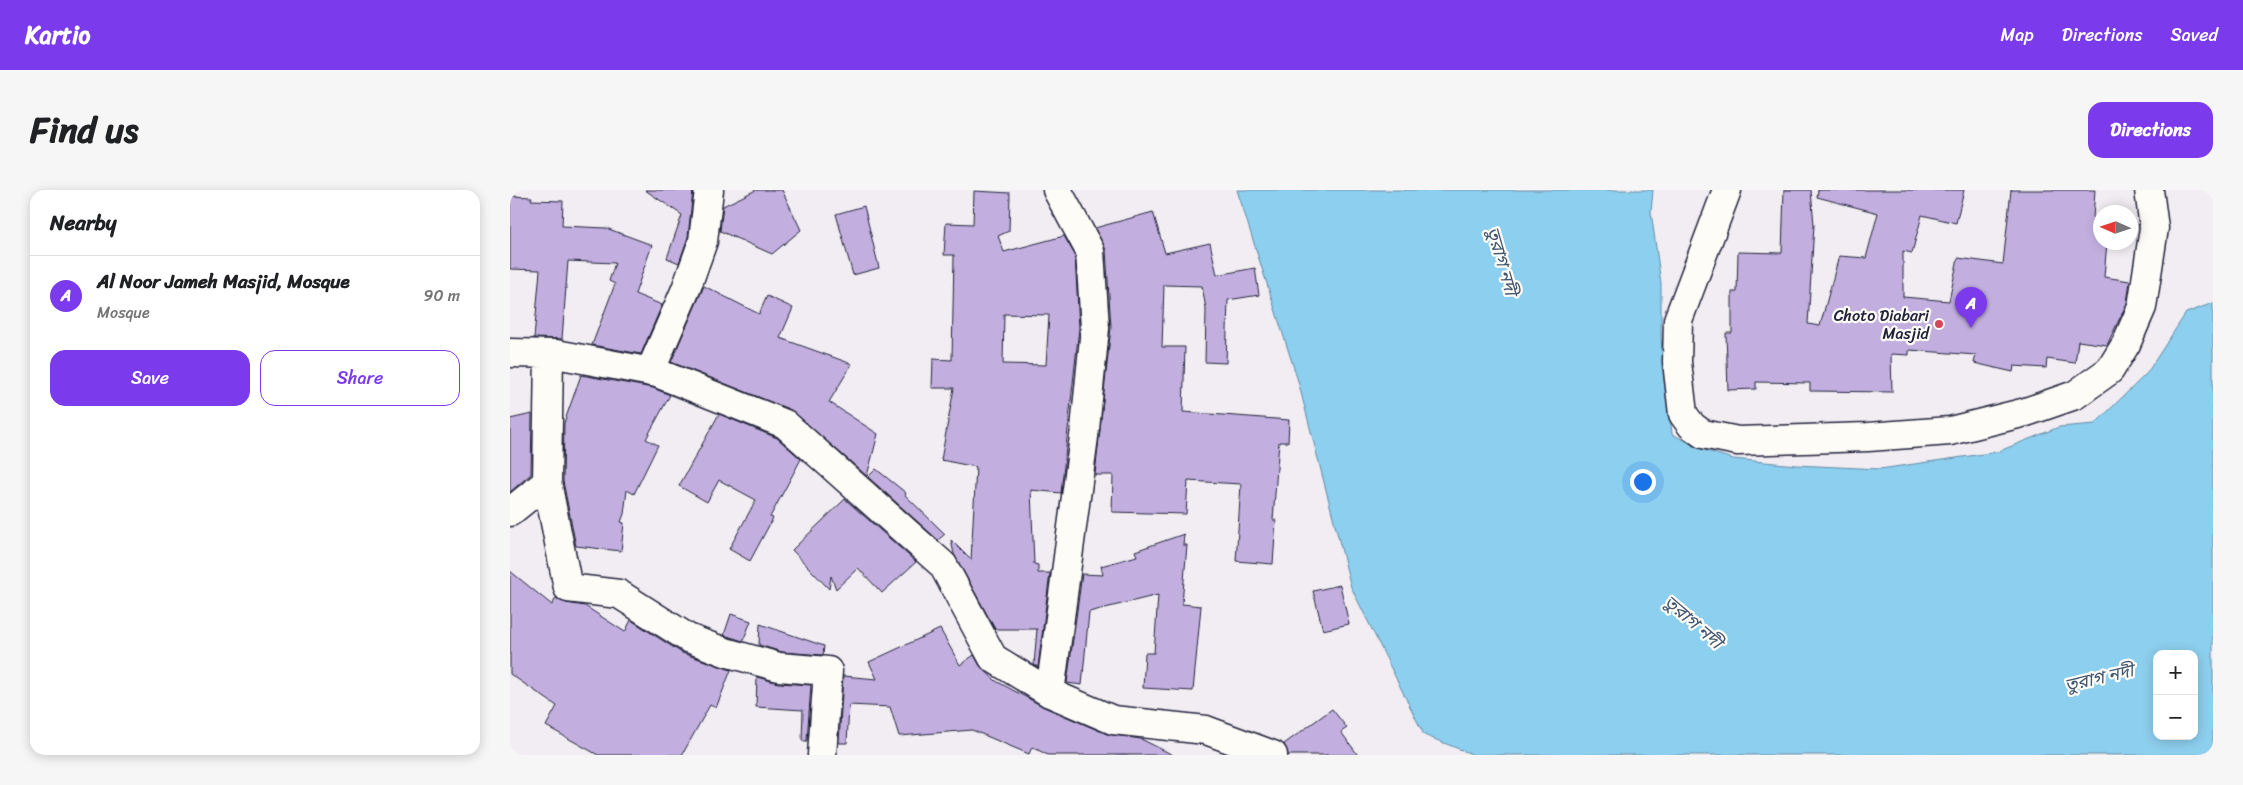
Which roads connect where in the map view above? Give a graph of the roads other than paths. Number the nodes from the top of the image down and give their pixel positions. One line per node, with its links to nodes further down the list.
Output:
1 (709, 190): 7 (street)
2 (1057, 190): 10 (street)
3 (1727, 190): 4 (street)
4 (2149, 190)
5 (510, 354): 6 (street)
6 (549, 354): 7 (street); 8 (street)
7 (650, 372): 10 (street)
8 (546, 482): 9 (street); 11 (street)
9 (510, 512)
10 (1050, 693): 12 (street)
11 (822, 755)
12 (1273, 755)

